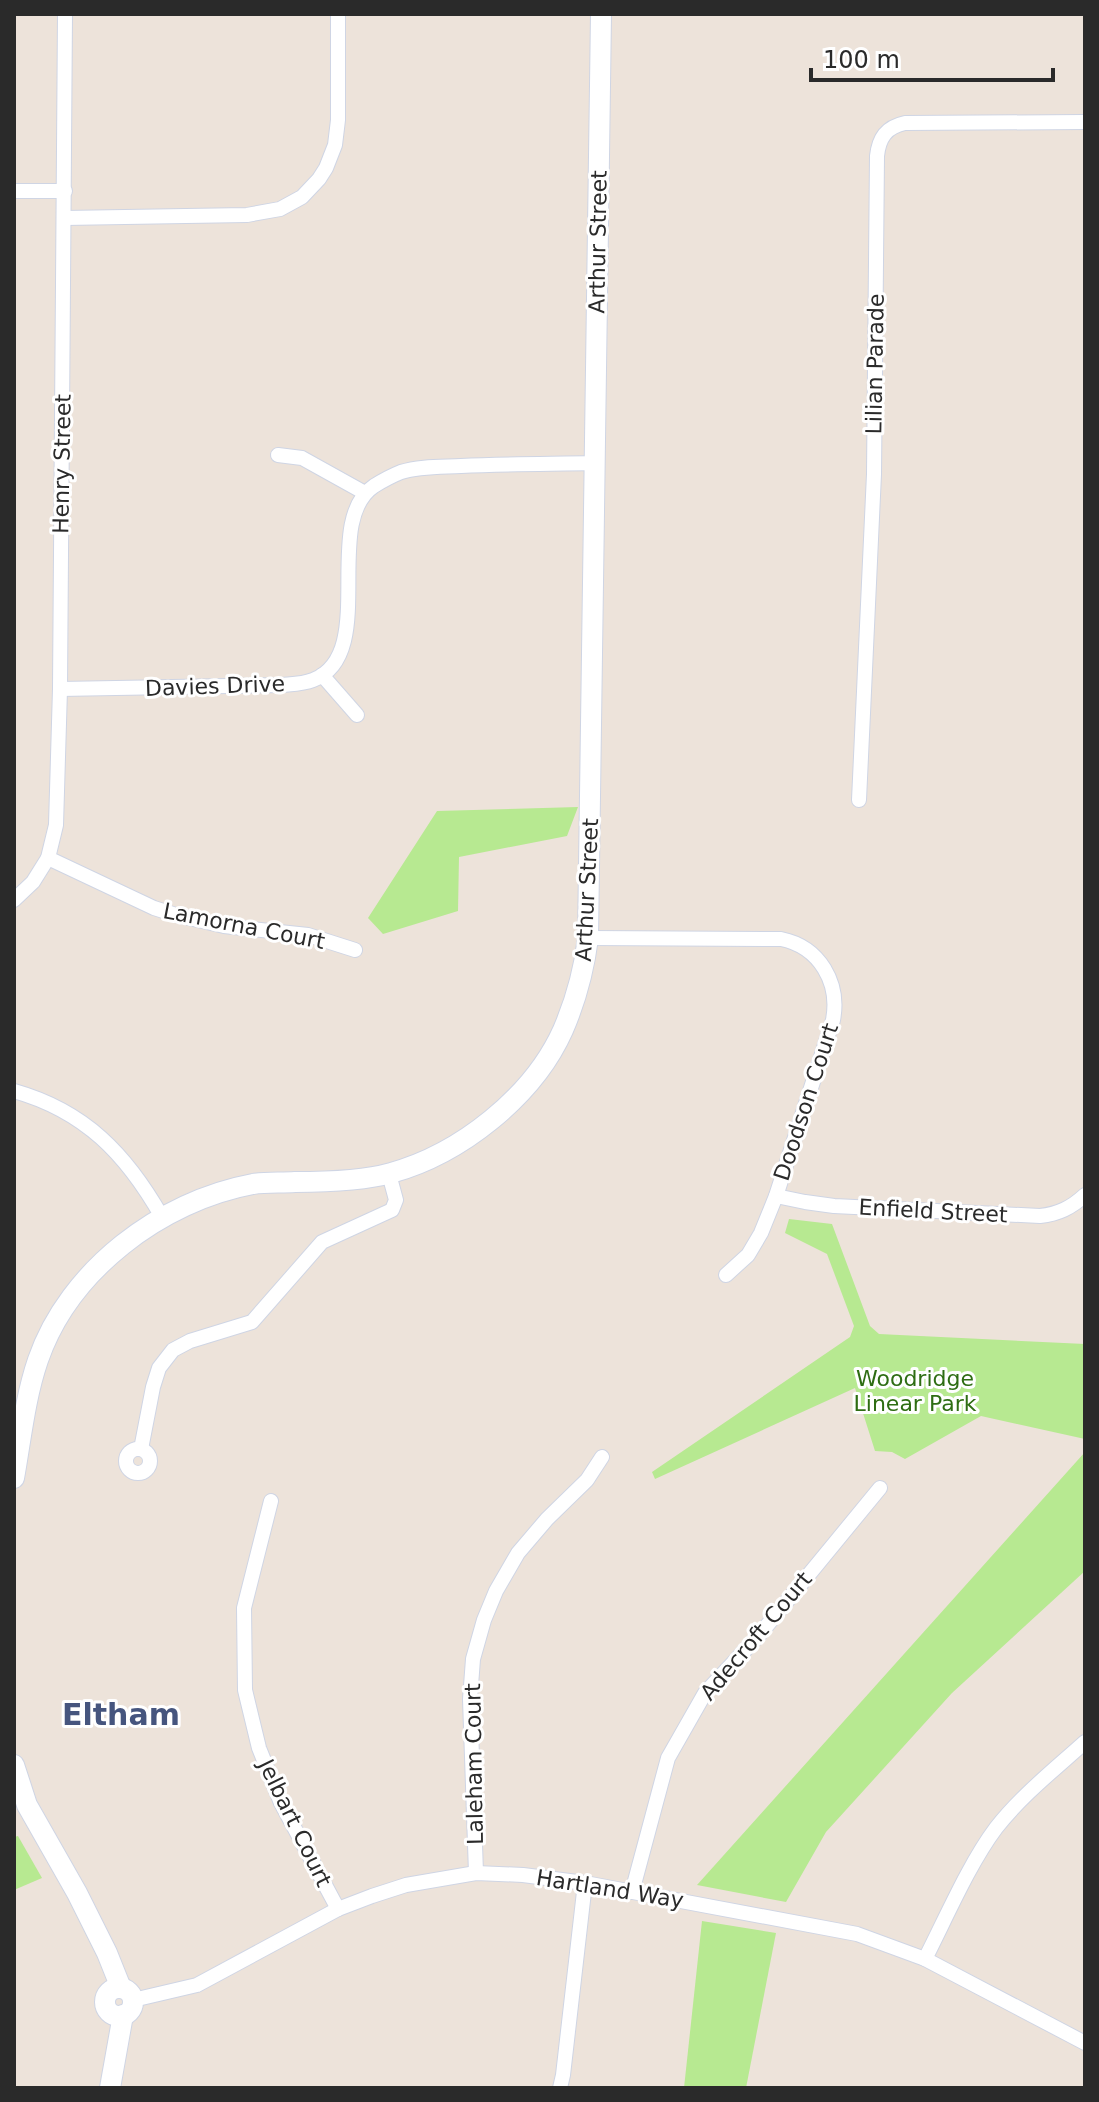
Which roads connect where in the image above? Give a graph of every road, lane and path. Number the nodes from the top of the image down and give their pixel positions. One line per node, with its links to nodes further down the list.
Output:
1 (65, 14): 6 (street, Henry Street)
2 (338, 14): 7 (street)
3 (601, 14): 9 (street, Arthur Street)
4 (1085, 122): 14 (street, Lilian Parade)
5 (14, 191): 6 (street)
6 (65, 191): 7 (street, Henry Street)
7 (64, 218): 12 (street, Henry Street)
8 (278, 455): 10 (street)
9 (596, 463): 10 (street); 17 (street, Arthur Street)
10 (365, 493): 11 (street)
11 (322, 675): 12 (street, Davies Drive); 13 (street)
12 (60, 689): 15 (street, Henry Street)
13 (357, 715)
14 (859, 800)
15 (48, 858): 16 (street, Henry Street); 18 (street, Lamorna Court)
16 (14, 900)
17 (588, 938): 20 (street, Arthur Street); 22 (street, Doodson Court)
18 (355, 950)
19 (14, 1091): 23 (street)
20 (389, 1174): 23 (street, Arthur Street); 26 (street)
21 (1085, 1195): 22 (street, Enfield Street)
22 (776, 1196): 24 (street, Doodson Court)
23 (162, 1217): 25 (street, Arthur Street)
24 (726, 1275)
25 (21, 1395): 28 (street, Arthur Street)
26 (141, 1449)
27 (602, 1457): 33 (street, Laleham Court)
28 (14, 1478)
29 (880, 1488): 35 (street, Adecroft Court)
30 (271, 1501): 36 (street, Jelbart Court)
31 (1085, 1742): 37 (street)
32 (14, 1765): 38 (street)
33 (476, 1873): 34 (street, Hartland Way); 36 (street, Hartland Way)
34 (585, 1883): 35 (street, Hartland Way); 41 (street)
35 (632, 1892): 37 (street, Hartland Way)
36 (338, 1909): 38 (street, Hartland Way)
37 (925, 1959): 39 (street, Hartland Way)
38 (120, 2002): 40 (street)
39 (1085, 2043)
40 (110, 2088)
41 (560, 2088)

